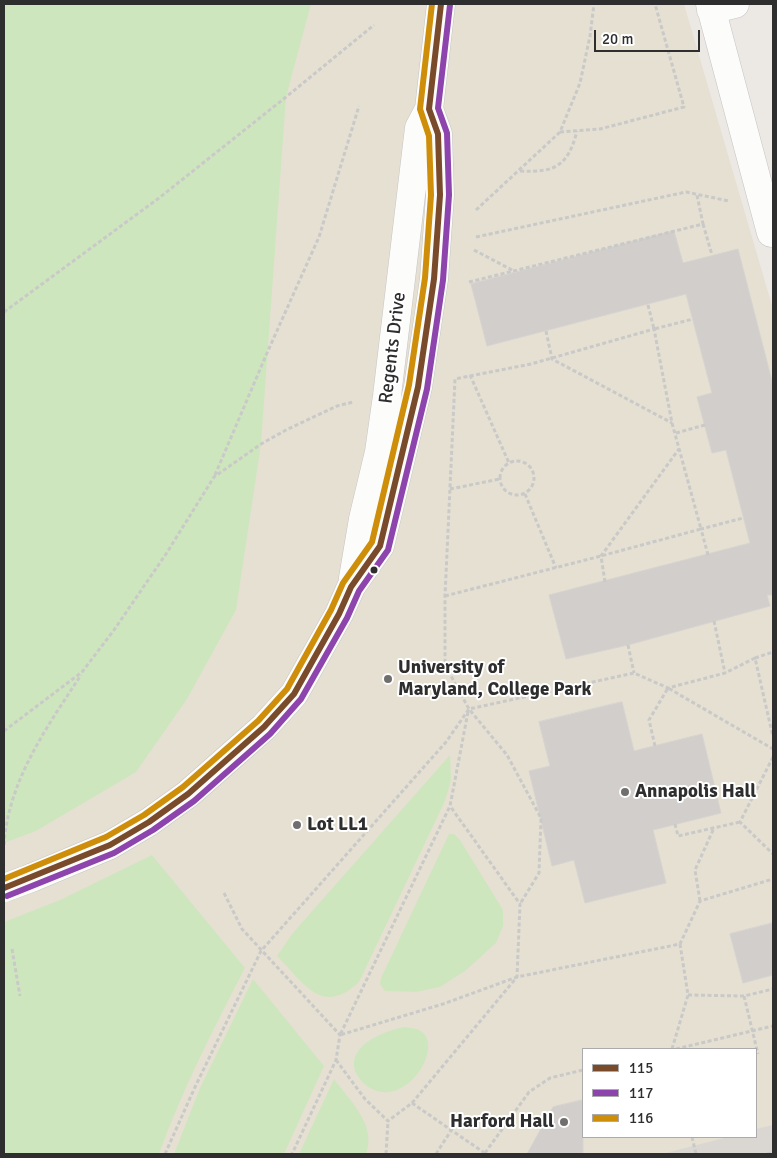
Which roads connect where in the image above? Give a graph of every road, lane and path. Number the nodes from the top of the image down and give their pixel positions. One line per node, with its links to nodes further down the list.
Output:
1 (441, 4): 65 (street, Regents Drive, bridge)
2 (594, 4): 8 (path)
3 (655, 4): 7 (path)
4 (719, 6): 14 (street)
5 (374, 25): 21 (path)
6 (359, 106): 33 (path)
7 (577, 131): 8 (path); 9 (path)
8 (560, 132): 9 (path)
9 (519, 171): 12 (path)
10 (697, 195): 11 (path); 13 (path); 15 (path)
11 (721, 200)
12 (476, 210)
13 (703, 224): 17 (path); 18 (path)
14 (773, 233)
15 (476, 238)
16 (474, 250): 18 (path)
17 (712, 255)
18 (515, 271): 19 (path)
19 (469, 282)
20 (648, 304): 23 (path)
21 (4, 312)
22 (693, 319): 23 (path)
23 (654, 329): 25 (path); 28 (path)
24 (546, 331): 25 (path)
25 (552, 359): 26 (path); 28 (path)
26 (470, 375): 32 (path); 35 (path)
27 (355, 402): 33 (path)
28 (672, 423): 30 (path)
29 (705, 425): 30 (path)
30 (676, 433): 31 (path)
31 (679, 448): 38 (path); 40 (path)
32 (509, 463): 34 (path); 36 (path)
33 (214, 478): 48 (path)
34 (500, 479): 35 (path); 36 (path)
35 (450, 489): 43 (path)
36 (525, 494): 41 (path)
37 (743, 518): 38 (path)
38 (701, 529): 39 (path); 40 (path)
39 (708, 554)
40 (601, 556): 41 (path); 42 (path)
41 (556, 568): 43 (path)
42 (605, 582)
43 (445, 596): 52 (path)
44 (714, 621): 50 (path)
45 (628, 645): 49 (path)
46 (773, 652): 47 (path)
47 (755, 658): 50 (path); 54 (path)
48 (82, 672): 53 (path); 62 (path)
49 (634, 673): 51 (path); 52 (path)
50 (725, 673): 51 (path)
51 (668, 688): 55 (path); 56 (path)
52 (469, 709): 58 (path); 68 (path); 71 (path)
53 (4, 731)
54 (773, 737)
55 (655, 746)
56 (773, 749)
57 (773, 757): 59 (path)
58 (450, 806): 68 (path); 79 (path)
59 (740, 822): 61 (path); 63 (path)
60 (675, 824): 61 (path)
61 (714, 828): 67 (path)
62 (4, 844)
63 (773, 854)
64 (773, 879): 67 (path)
65 (4, 888)
66 (224, 893): 71 (path)
67 (700, 901): 69 (path)
68 (520, 904): 72 (path)
69 (680, 944): 72 (path); 74 (path)
70 (12, 949): 75 (path)
71 (261, 951): 79 (path); 92 (path)
72 (517, 977): 79 (path); 87 (path)
73 (773, 989): 76 (path)
74 (688, 995): 76 (path); 80 (path)
75 (20, 996)
76 (744, 996): 78 (path)
77 (773, 1026): 78 (path)
78 (752, 1031): 81 (path); 82 (path)
79 (340, 1035): 85 (path)
80 (672, 1048)
81 (680, 1048)
82 (756, 1048)
83 (757, 1050): 84 (path)
84 (758, 1054)
85 (336, 1060): 88 (path); 93 (path)
86 (582, 1070): 96 (path)
87 (412, 1103): 88 (path); 89 (path)
88 (388, 1121): 94 (path)
89 (452, 1129): 95 (path); 96 (path)
90 (692, 1138): 97 (path)
91 (773, 1153): 98 (path)
92 (165, 1154)
93 (292, 1154)
94 (386, 1154)
95 (436, 1154)
96 (486, 1154)
97 (696, 1154)
98 (766, 1154)

